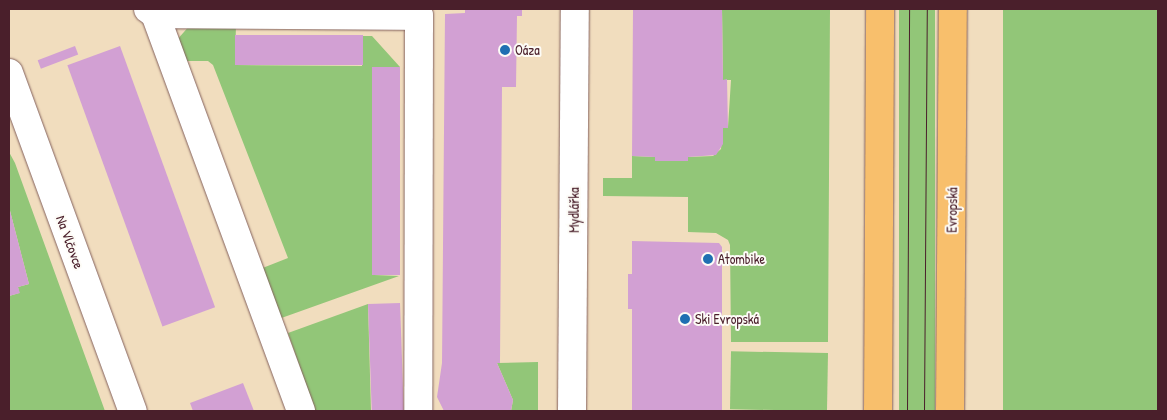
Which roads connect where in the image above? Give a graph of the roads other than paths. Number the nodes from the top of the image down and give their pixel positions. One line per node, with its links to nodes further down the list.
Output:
1 (575, 9): 9 (street, Mydlářka)
2 (880, 9): 10 (main road)
3 (953, 9): 11 (main road, Evropská)
4 (151, 11): 7 (street); 8 (street)
5 (9, 73): 6 (street, Na Vlčovce)
6 (133, 411)
7 (301, 411)
8 (418, 411)
9 (572, 411)
10 (878, 411)
11 (950, 411)

